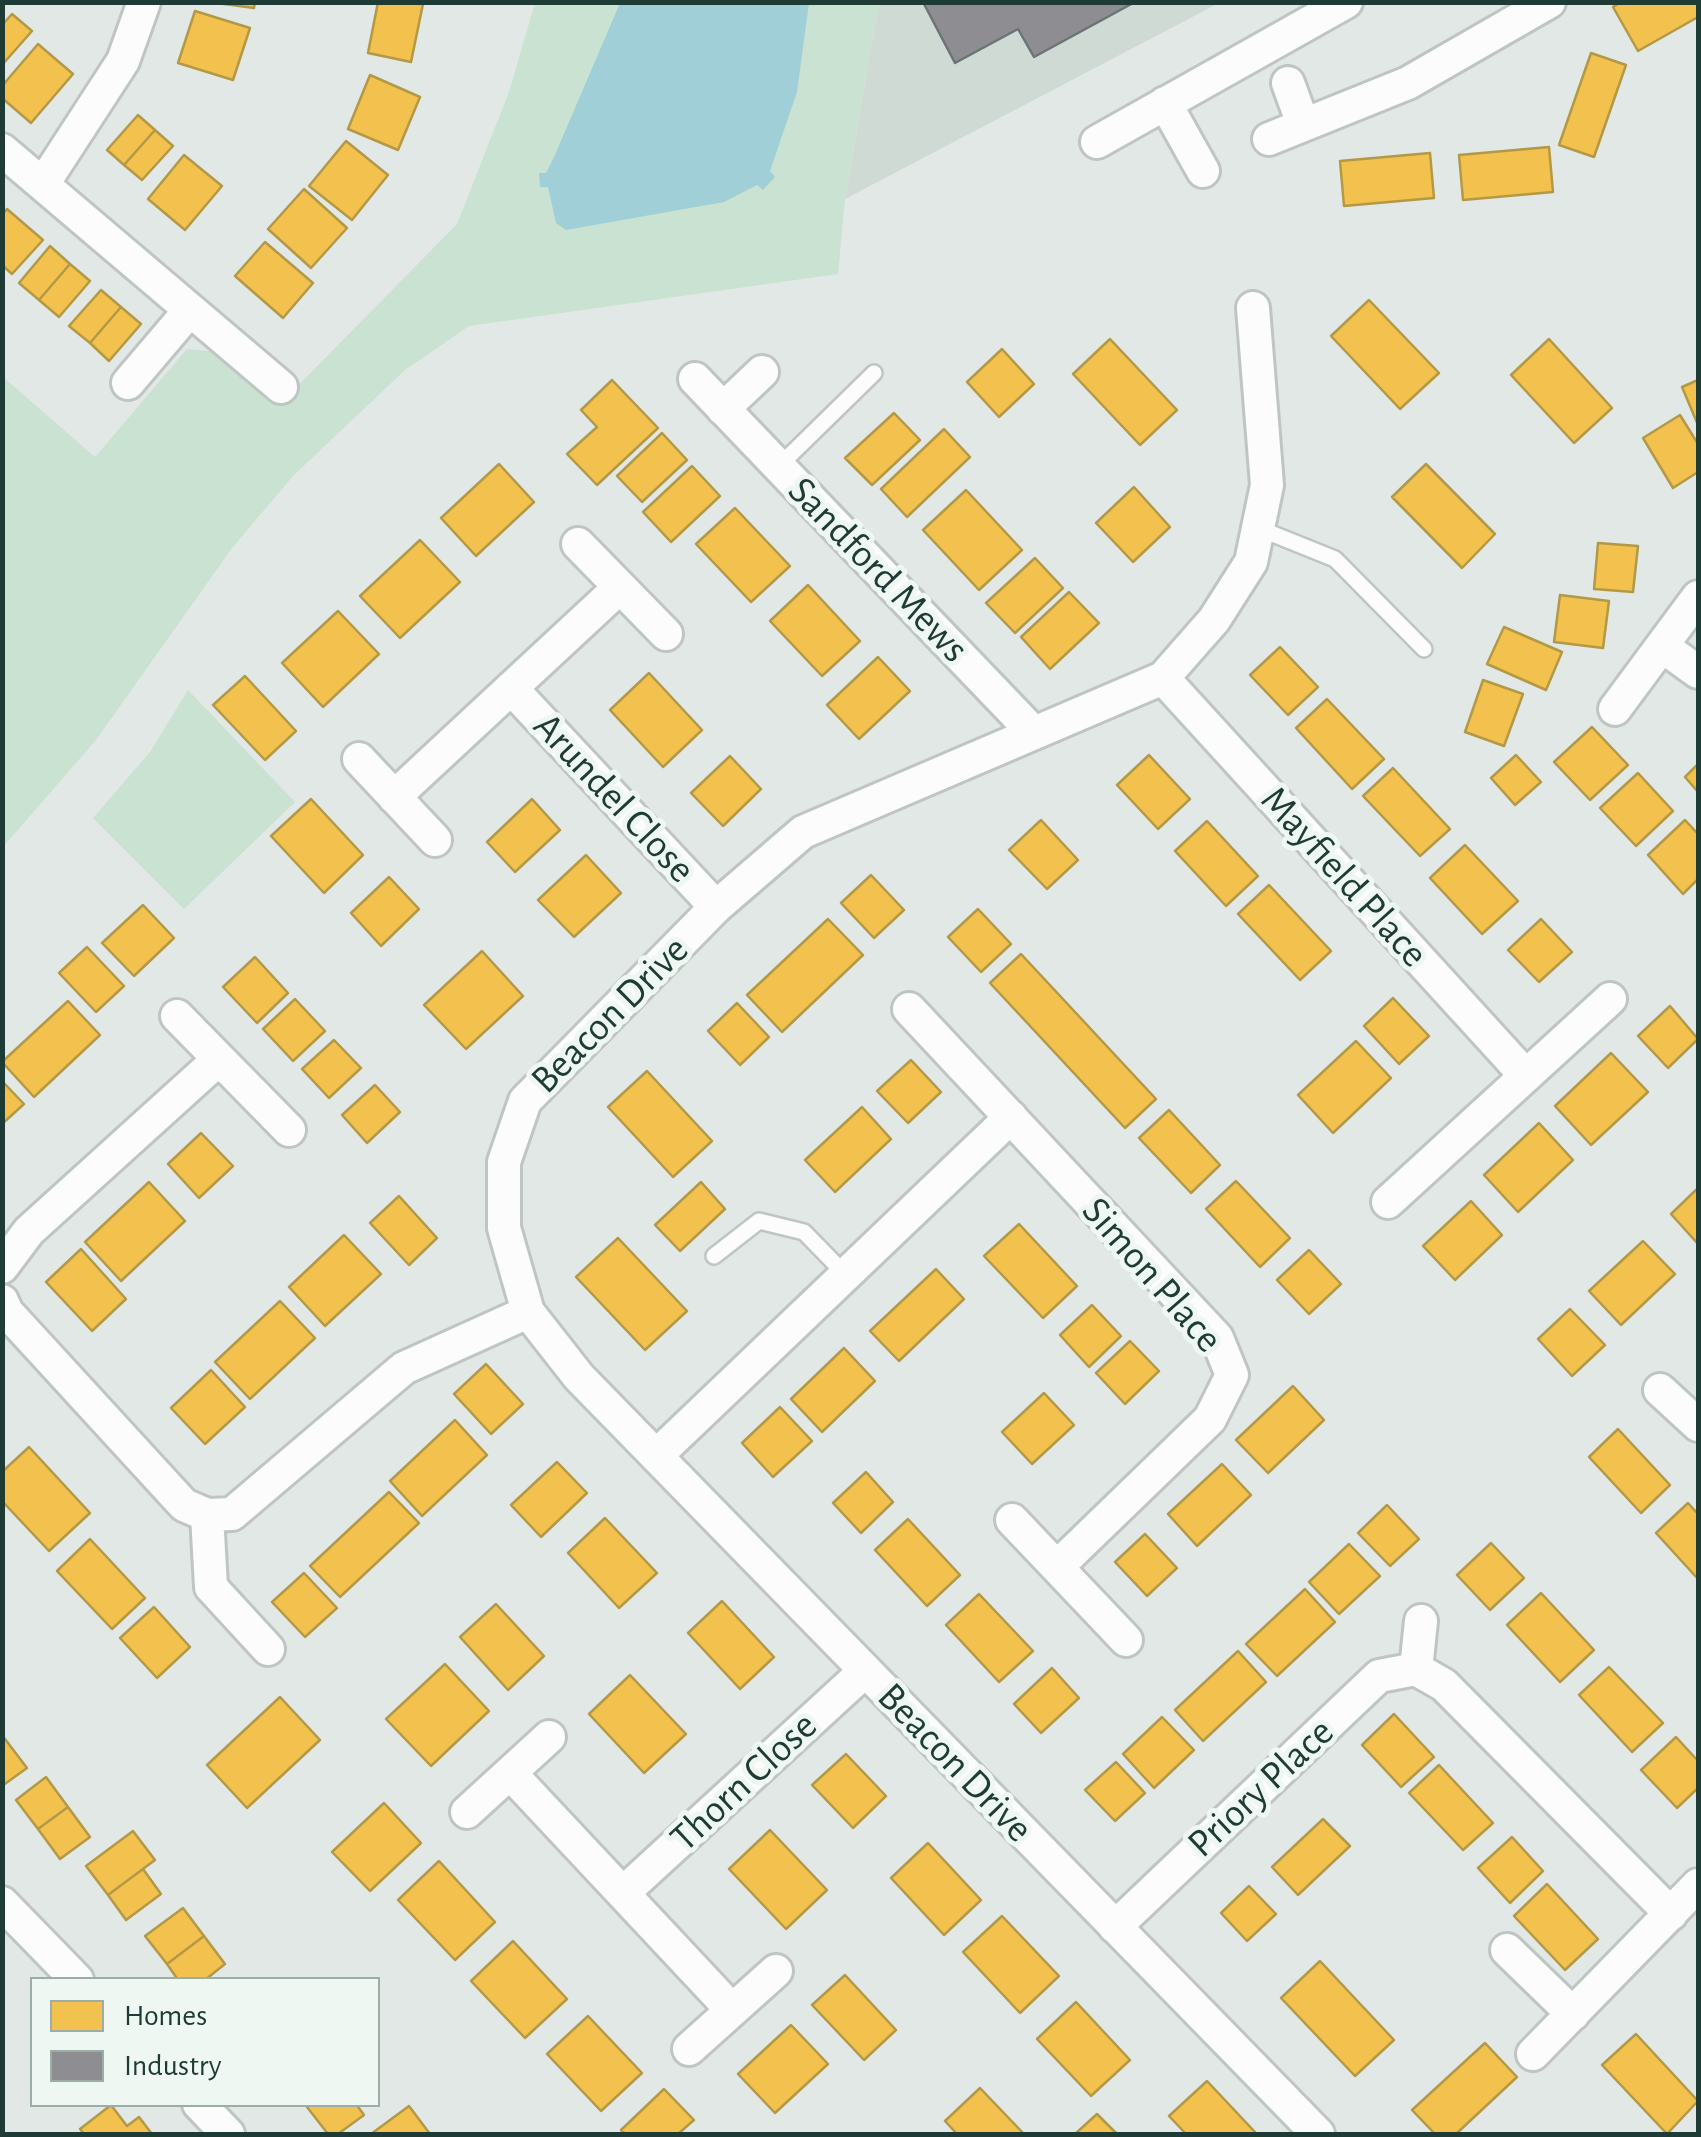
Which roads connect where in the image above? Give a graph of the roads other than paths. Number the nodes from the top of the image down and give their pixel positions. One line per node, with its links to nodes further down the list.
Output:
1 (144, 2): 11 (street)
2 (1346, 2): 5 (street)
3 (1550, 2): 6 (street)
4 (1288, 83): 6 (street)
5 (1165, 103): 8 (street); 10 (street)
6 (1303, 124): 7 (street)
7 (1269, 139)
8 (1097, 142)
9 (2, 150): 11 (street)
10 (1203, 171)
11 (42, 184): 13 (street)
12 (1253, 308): 21 (street, Beacon Drive)
13 (190, 310): 17 (street); 18 (street)
14 (762, 372): 19 (street)
15 (874, 373): 20 (lane)
16 (695, 380): 19 (street, Sandford Mews)
17 (128, 383)
18 (281, 387)
19 (724, 409): 20 (street, Sandford Mews)
20 (779, 466): 32 (street, Sandford Mews)
21 (1258, 528): 27 (lane); 29 (street, Beacon Drive)
22 (578, 544): 23 (street)
23 (620, 587): 25 (street); 30 (street, Arundel Close)
24 (1698, 596): 26 (street)
25 (666, 634)
26 (1662, 646): 28 (street); 31 (street)
27 (1424, 649)
28 (1698, 672)
29 (1163, 678): 32 (street, Beacon Drive); 41 (street, Mayfield Place)
30 (511, 688): 34 (street, Arundel Close); 36 (street, Arundel Close)
31 (1615, 709)
32 (1032, 731): 36 (street, Beacon Drive)
33 (359, 759): 34 (street)
34 (394, 797): 35 (street)
35 (434, 840)
36 (716, 907): 49 (street, Beacon Drive)
37 (1610, 999): 41 (street)
38 (909, 1009): 42 (street, Simon Place)
39 (177, 1016): 40 (street)
40 (219, 1059): 43 (street); 46 (street)
41 (1526, 1076): 44 (street)
42 (1011, 1118): 47 (street); 55 (street, Simon Place)
43 (288, 1130)
44 (1388, 1202)
45 (714, 1256): 47 (lane)
46 (2, 1267)
47 (846, 1275): 52 (street)
48 (2, 1301): 53 (street)
49 (528, 1312): 52 (street, Beacon Drive); 53 (street)
50 (1660, 1390): 51 (street)
51 (1698, 1426)
52 (656, 1456): 60 (street, Beacon Drive)
53 (207, 1516): 58 (street)
54 (1012, 1520): 55 (street)
55 (1057, 1567): 57 (street)
56 (1421, 1621): 59 (street)
57 (1126, 1640)
58 (268, 1649)
59 (1416, 1669): 67 (street); 68 (street, Priory Place)
60 (865, 1671): 65 (street, Thorn Close); 68 (street, Beacon Drive)
61 (549, 1737): 62 (street)
62 (510, 1773): 63 (street); 65 (street)
63 (467, 1812)
64 (1698, 1885): 67 (street)
65 (623, 1893): 72 (street)
66 (2, 1903): 71 (street)
67 (1671, 1914): 73 (street)
68 (1115, 1926): 78 (street, Beacon Drive)
69 (1507, 1950): 73 (street)
70 (776, 1971): 72 (street)
71 (74, 1977)
72 (732, 2010): 74 (street)
73 (1572, 2014): 75 (street)
74 (689, 2049)
75 (1532, 2054)
76 (202, 2107): 77 (street)
77 (228, 2134)
78 (1318, 2134)

